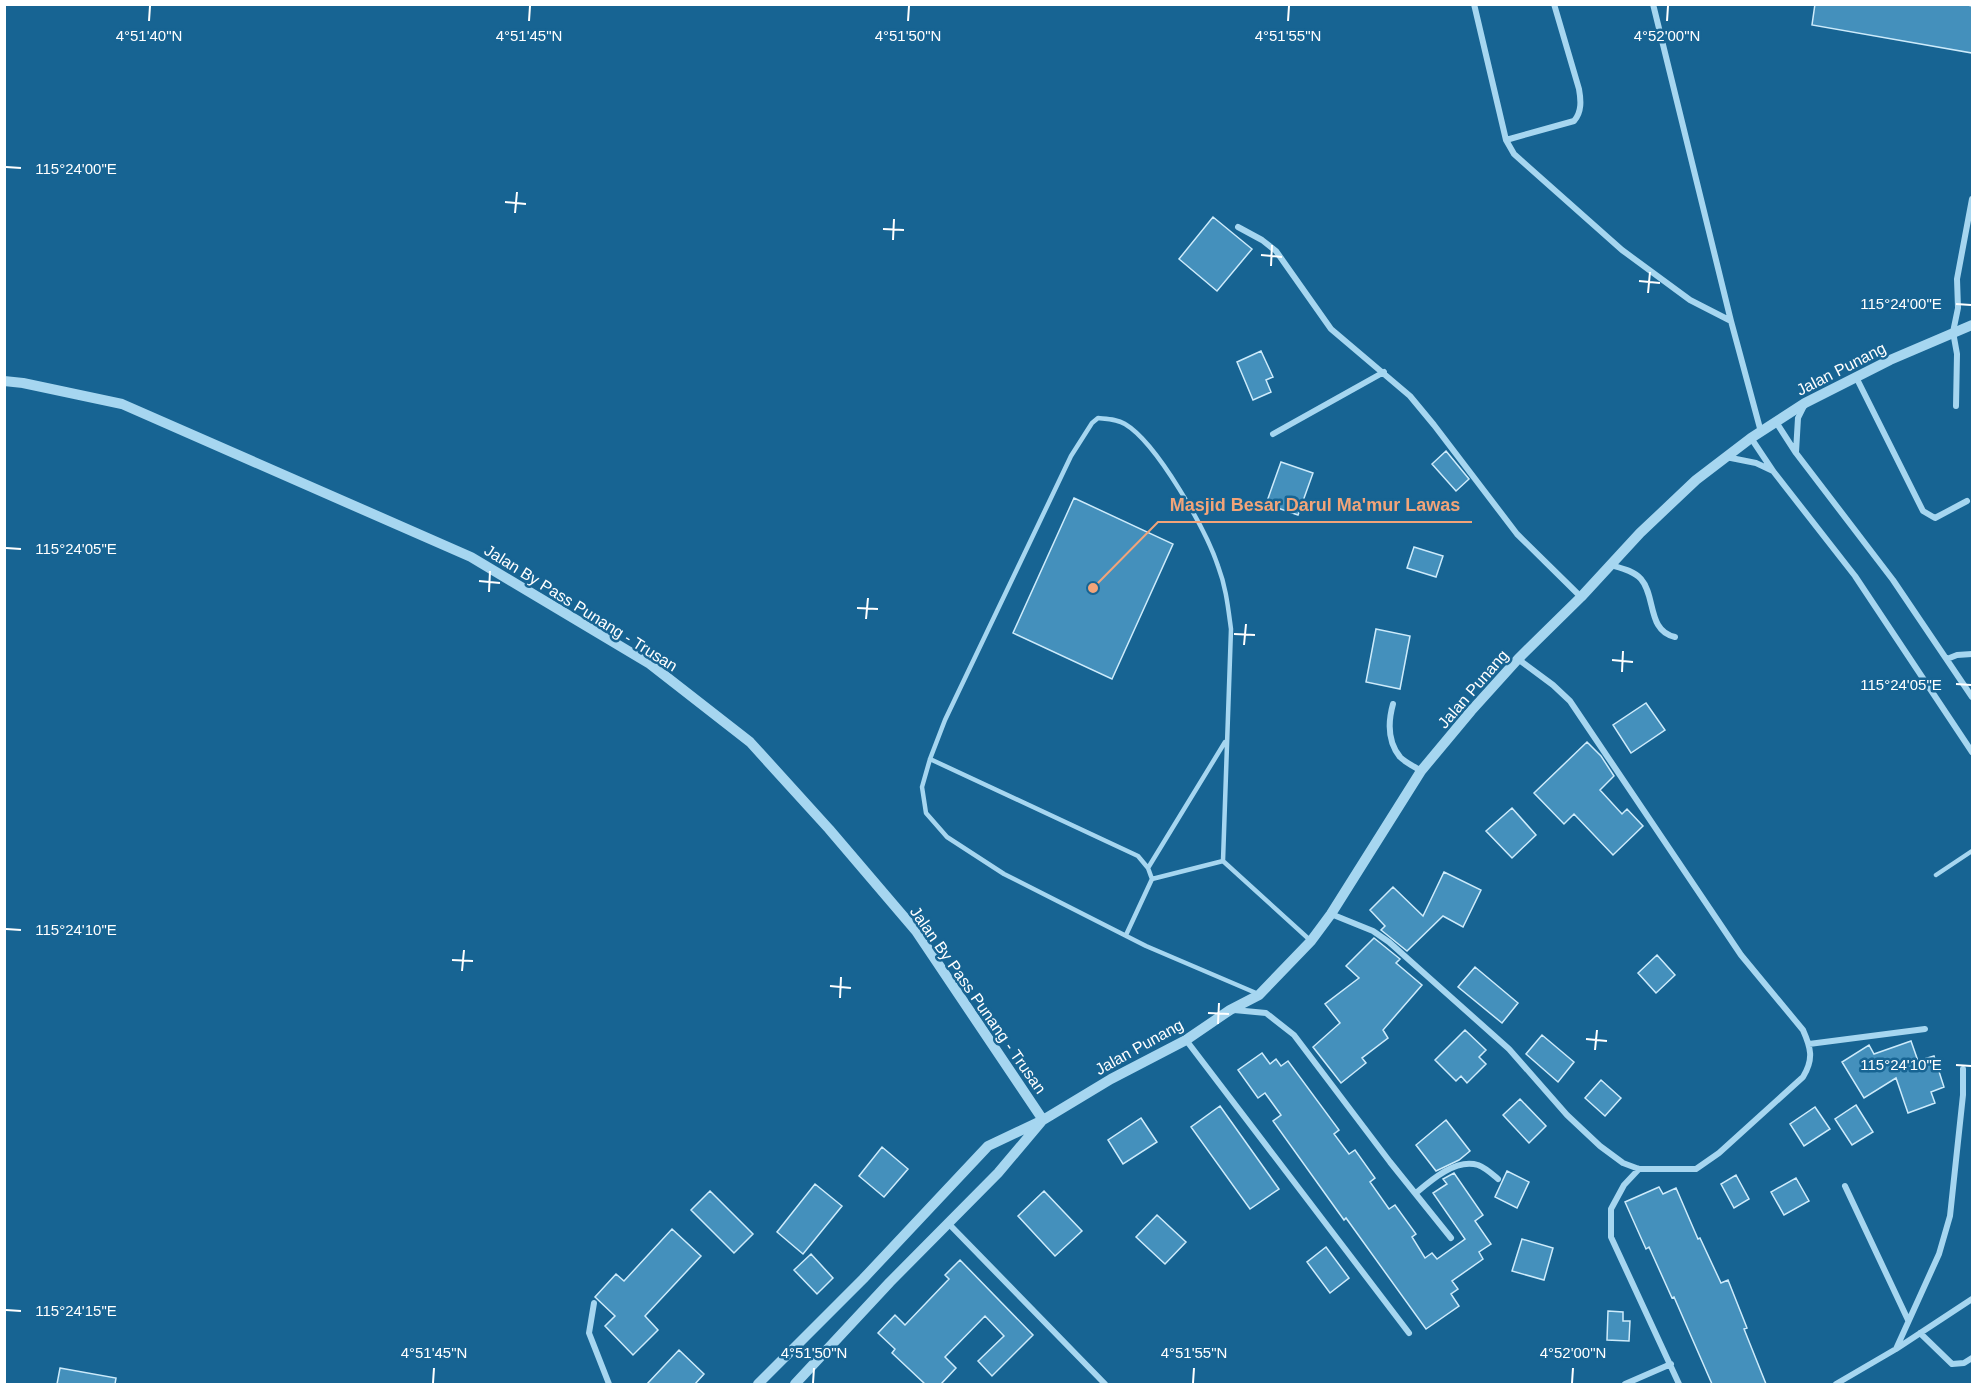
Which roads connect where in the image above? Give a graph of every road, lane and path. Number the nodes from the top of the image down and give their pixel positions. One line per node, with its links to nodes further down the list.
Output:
1 (1474, 4): 4 (street)
2 (1554, 4): 4 (street)
3 (1653, 4): 7 (street)
4 (1506, 140): 7 (street)
5 (1972, 199): 9 (street)
6 (1238, 227): 10 (street)
7 (1731, 321): 16 (street)
8 (1972, 325): 9 (street, Jalan Punang)
9 (1953, 333): 11 (street, Jalan Punang); 14 (street)
10 (1384, 372): 17 (street); 24 (street)
11 (1856, 377): 13 (street, Jalan Punang); 22 (street)
12 (4, 381): 49 (street, Jalan By Pass Punang - Trusan)
13 (1805, 403): 15 (street, Jalan Punang); 19 (street)
14 (1956, 406)
15 (1776, 422): 16 (street, Jalan Punang); 19 (street)
16 (1761, 432): 18 (street, Jalan Punang)
17 (1273, 434)
18 (1751, 438): 20 (street, Jalan Punang); 21 (street)
19 (1796, 453): 28 (street)
20 (1726, 457): 21 (street); 23 (street, Jalan Punang)
21 (1773, 471): 32 (street)
22 (1967, 501)
23 (1611, 565): 24 (street, Jalan Punang); 25 (street)
24 (1581, 597): 27 (street, Jalan Punang)
25 (1675, 637)
26 (1972, 654): 28 (street)
27 (1518, 659): 34 (street, Jalan Punang); 47 (street)
28 (1947, 659): 29 (street)
29 (1972, 697)
30 (1393, 704): 34 (street)
31 (1227, 740): 33 (lane); 36 (lane); 37 (lane)
32 (1972, 752)
33 (930, 759): 37 (lane); 41 (lane)
34 (1421, 771): 40 (street, Jalan Punang)
35 (1972, 851): 38 (lane)
36 (1222, 861): 39 (lane); 42 (lane)
37 (1148, 868): 39 (lane)
38 (1936, 875)
39 (1152, 879): 41 (lane)
40 (1331, 914): 42 (street, Jalan Punang); 50 (street)
41 (1126, 934): 43 (lane)
42 (1311, 941): 43 (street, Jalan Punang)
43 (1259, 994): 44 (street, Jalan Punang)
44 (1230, 1010): 46 (street, Jalan Punang); 53 (street)
45 (1926, 1029): 47 (street)
46 (1186, 1040): 49 (street, Jalan Punang); 59 (street)
47 (1809, 1044): 50 (street)
48 (1963, 1069): 58 (street)
49 (1043, 1120): 54 (street, Jalan Punang); 65 (street, Jalan Punang)
50 (1639, 1169): 63 (street)
51 (1498, 1179): 53 (street)
52 (1845, 1186): 58 (street)
53 (1416, 1193): 55 (street)
54 (948, 1222): 66 (street, Jalan Punang); 67 (street)
55 (1452, 1238)
56 (1972, 1299): 60 (street)
57 (594, 1303): 64 (street)
58 (1908, 1320): 61 (street)
59 (1409, 1333)
60 (1920, 1333): 61 (street); 62 (street)
61 (1896, 1349): 70 (street)
62 (1972, 1358)
63 (1671, 1364): 68 (street); 69 (street)
64 (609, 1384)
65 (758, 1384)
66 (796, 1384)
67 (1105, 1384)
68 (1625, 1384)
69 (1679, 1384)
70 (1836, 1384)

